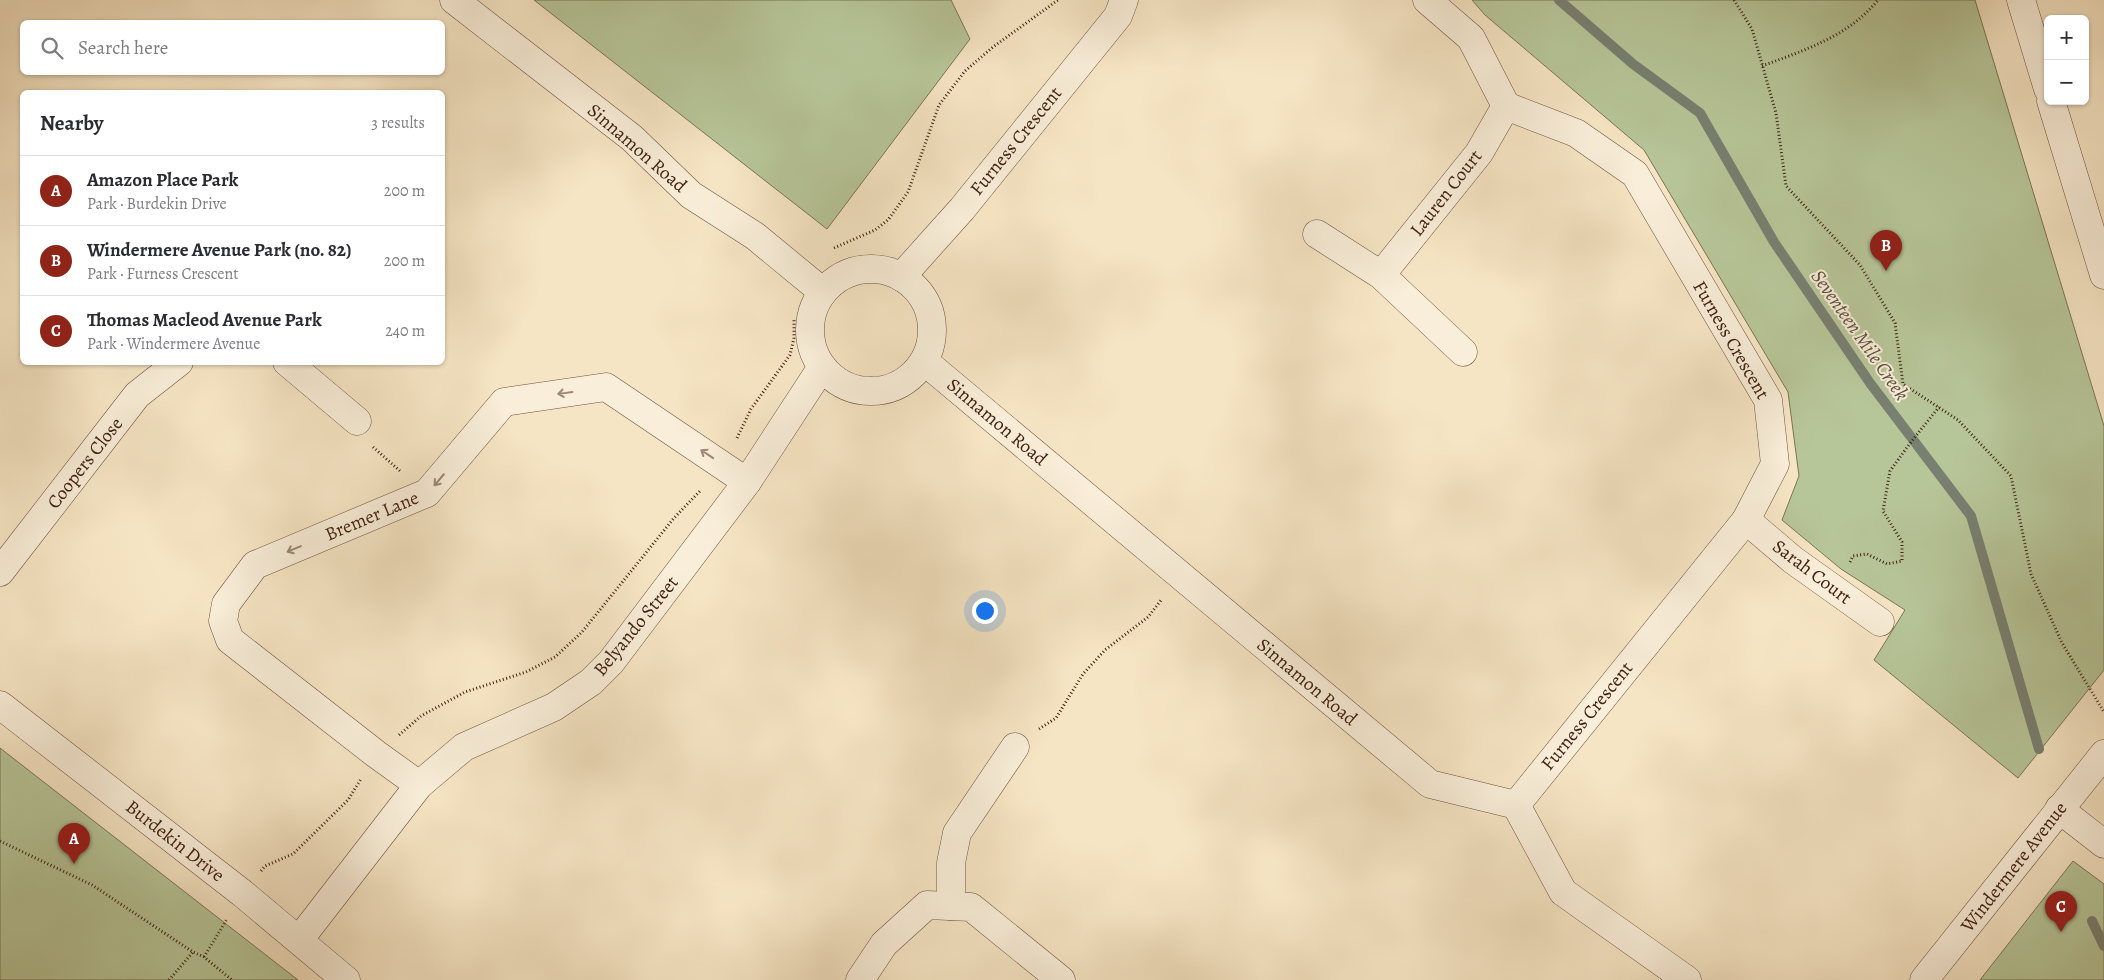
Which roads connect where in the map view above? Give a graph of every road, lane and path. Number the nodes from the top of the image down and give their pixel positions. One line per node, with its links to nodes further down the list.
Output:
1 (454, 0): 17 (street, Sinnamon Road)
2 (1058, 0): 13 (path)
3 (1124, 0): 16 (street, Furness Crescent)
4 (1427, 0): 11 (street)
5 (1734, 0): 8 (path)
6 (1878, 0): 8 (path)
7 (2025, 1): 9 (street)
8 (1762, 66): 24 (path)
9 (2044, 74)
10 (2052, 105): 15 (street)
11 (1506, 106): 14 (street, Lauren Court); 29 (street, Furness Crescent)
12 (1317, 234): 14 (street)
13 (834, 248)
14 (1381, 275): 19 (street)
15 (2104, 276)
16 (901, 277): 17 (street); 20 (street)
17 (823, 292): 23 (street)
18 (794, 318): 26 (path)
19 (1464, 352)
20 (924, 361): 23 (street); 31 (street, Sinnamon Road)
21 (175, 365): 30 (street, Coopers Close)
22 (292, 365): 25 (street)
23 (822, 367): 27 (street, Belyando Street)
24 (1939, 408): 32 (path); 35 (path)
25 (357, 421): 28 (path)
26 (724, 466): 27 (street, Bremer Lane); 28 (street, Bremer Lane, one-way to 28); 37 (path)
27 (747, 482): 39 (street, Belyando Street)
28 (427, 493): 37 (street, Bremer Lane, one-way to 37)
29 (1746, 520): 32 (street, Sarah Court); 40 (street, Furness Crescent)
30 (0, 572)
31 (1180, 575): 36 (path); 40 (street, Sinnamon Road)
32 (1833, 588): 33 (street, Sarah Court)
33 (1880, 622)
34 (0, 705): 44 (street, Burdekin Drive)
35 (2104, 712)
36 (1015, 747): 45 (street)
37 (376, 754): 39 (street, Bremer Lane); 44 (path)
38 (2104, 754): 41 (street, Windermere Avenue)
39 (419, 785): 46 (street, Belyando Street)
40 (1516, 805): 54 (street)
41 (2059, 808): 43 (street); 55 (street, Windermere Avenue)
42 (0, 841): 47 (path)
43 (2104, 844)
44 (242, 893): 46 (street, Burdekin Drive); 48 (path)
45 (951, 906): 52 (street); 53 (street)
46 (299, 940): 51 (street, Burdekin Drive)
47 (193, 952): 48 (path); 49 (path)
48 (204, 957): 50 (path)
49 (169, 980)
50 (232, 980)
51 (346, 980)
52 (860, 980)
53 (1061, 980)
54 (1687, 980)
55 (1924, 980)

